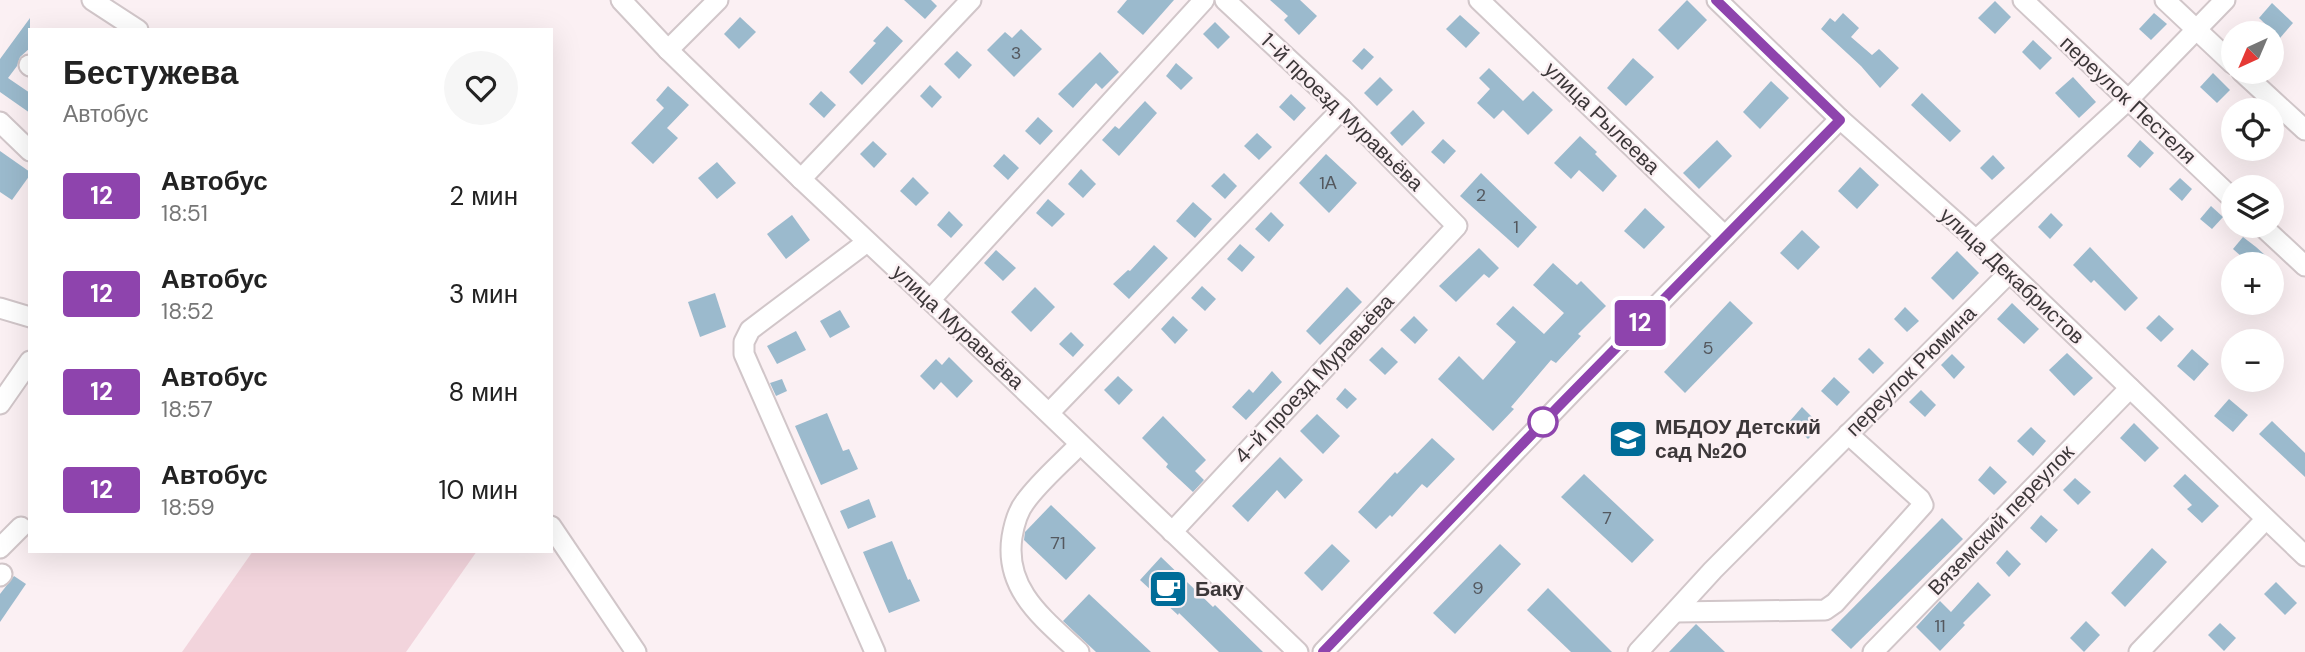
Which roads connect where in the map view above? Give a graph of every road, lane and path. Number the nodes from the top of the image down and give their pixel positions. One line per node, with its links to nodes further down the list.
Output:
1 (92, 0): 12 (street)
2 (621, 0): 14 (street, улица Муравьёва)
3 (718, 0): 14 (street)
4 (971, 0): 23 (street)
5 (1204, 0): 32 (street)
6 (1225, 0): 18 (street, 1-й проезд Муравьёва)
7 (1479, 0): 26 (street, улица Рылеева)
8 (1717, 0): 19 (street, улица Декабристов)
9 (2023, 0): 17 (street, переулок Пестеля)
10 (2165, 0): 13 (street)
11 (2225, 0): 13 (street)
12 (135, 28)
13 (2196, 29): 15 (street); 17 (street)
14 (668, 50): 23 (street, улица Муравьёва)
15 (2221, 53)
16 (2255, 84): 21 (street)
17 (2128, 100): 24 (street, переулок Пестеля); 28 (street)
18 (1342, 109): 25 (street, 1-й проезд Муравьёва); 38 (street)
19 (1840, 120): 26 (street); 28 (street, улица Декабристов)
20 (0, 122): 22 (street)
21 (2305, 130)
22 (28, 149)
23 (801, 179): 29 (street, улица Муравьёва)
24 (2221, 188)
25 (1457, 226): 44 (street, 4-й проезд Муравьёва)
26 (1725, 236): 52 (street)
27 (2275, 238): 30 (street)
28 (1976, 240): 31 (street, улица Декабристов)
29 (867, 242): 32 (street, улица Муравьёва); 49 (street)
30 (2305, 266)
31 (2009, 273): 36 (street, улица Декабристов); 39 (street, переулок Рюмина)
32 (930, 300): 38 (street, улица Муравьёва)
33 (0, 308): 34 (street)
34 (28, 316)
35 (28, 364): 37 (street)
36 (2130, 388): 41 (street, улица Декабристов); 54 (street, Вяземский переулок)
37 (0, 404)
38 (1049, 413): 40 (street, улица Муравьёва)
39 (1848, 434): 47 (street, переулок Рюмина); 47 (street)
40 (1080, 444): 44 (street, улица Муравьёва); 50 (street)
41 (2266, 519): 46 (street, улица Декабристов); 55 (street)
42 (21, 527): 45 (street)
43 (553, 529): 48 (street)
44 (1172, 532): 51 (street, улица Муравьёва)
45 (0, 548)
46 (2305, 556)
47 (1675, 612): 53 (street, переулок Рюмина)
48 (636, 652)
49 (875, 652)
50 (1079, 652)
51 (1298, 652)
52 (1323, 652)
53 (1638, 652)
54 (1873, 652)
55 (2139, 652)

